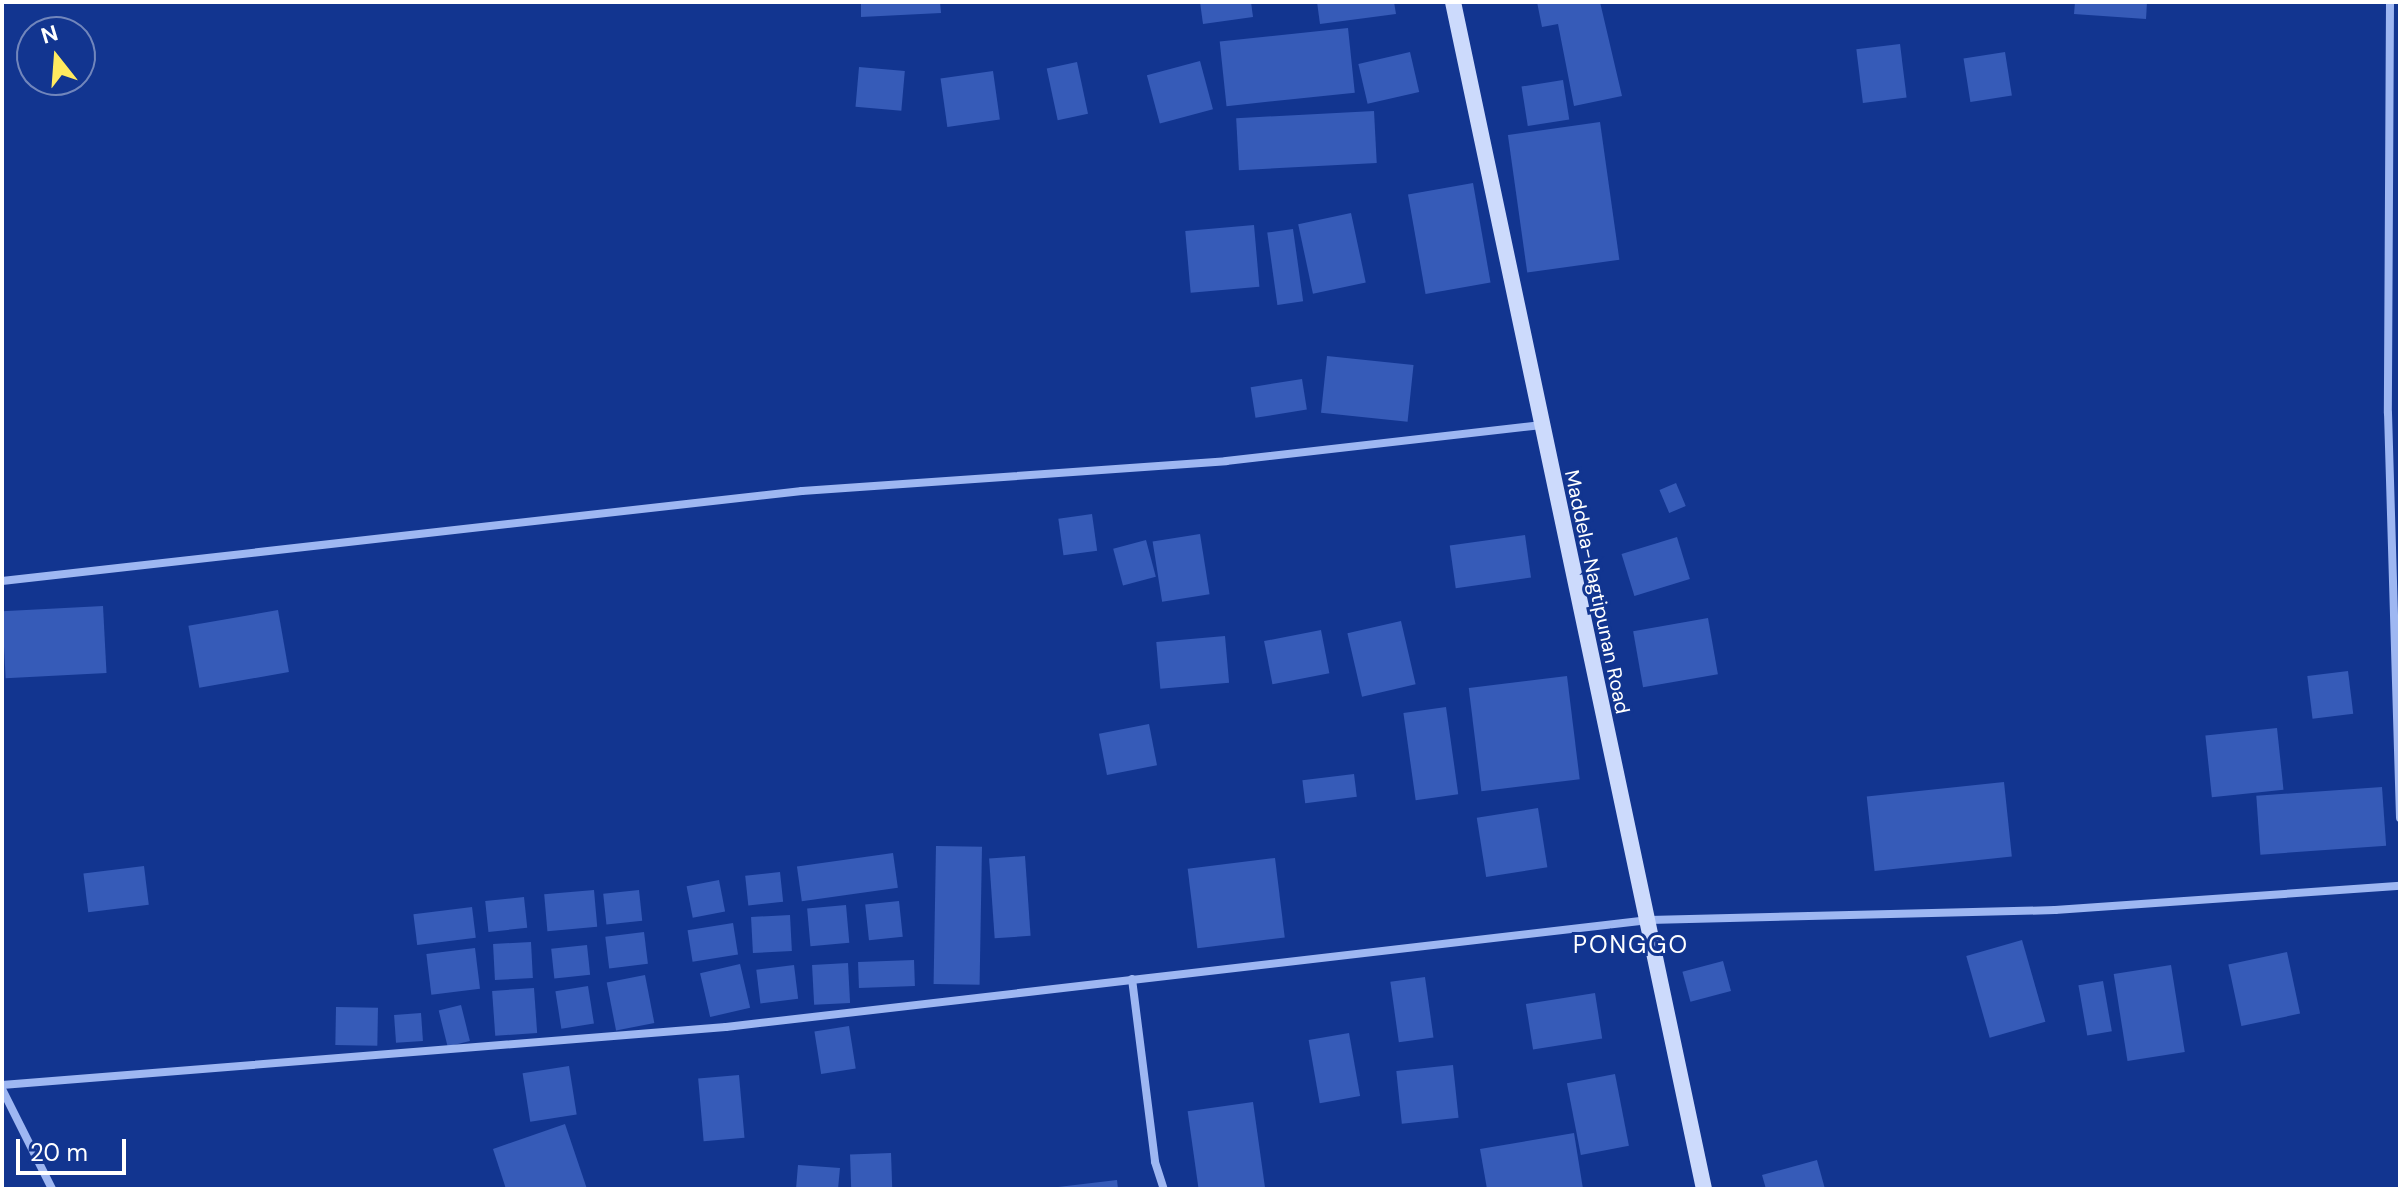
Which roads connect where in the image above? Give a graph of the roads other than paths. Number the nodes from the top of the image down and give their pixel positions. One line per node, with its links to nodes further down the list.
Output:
1 (1453, 2): 3 (main road, Maddela-Nagtipunan Road)
2 (2390, 2): 5 (street)
3 (1542, 425): 4 (street); 7 (main road, Maddela-Nagtipunan Road)
4 (2, 581)
5 (2400, 818)
6 (2400, 886): 7 (street)
7 (1649, 920): 8 (street); 12 (main road, Maddela-Nagtipunan Road)
8 (1132, 979): 9 (street); 11 (street)
9 (2, 1087): 10 (street)
10 (52, 1189)
11 (1164, 1189)
12 (1704, 1189)

